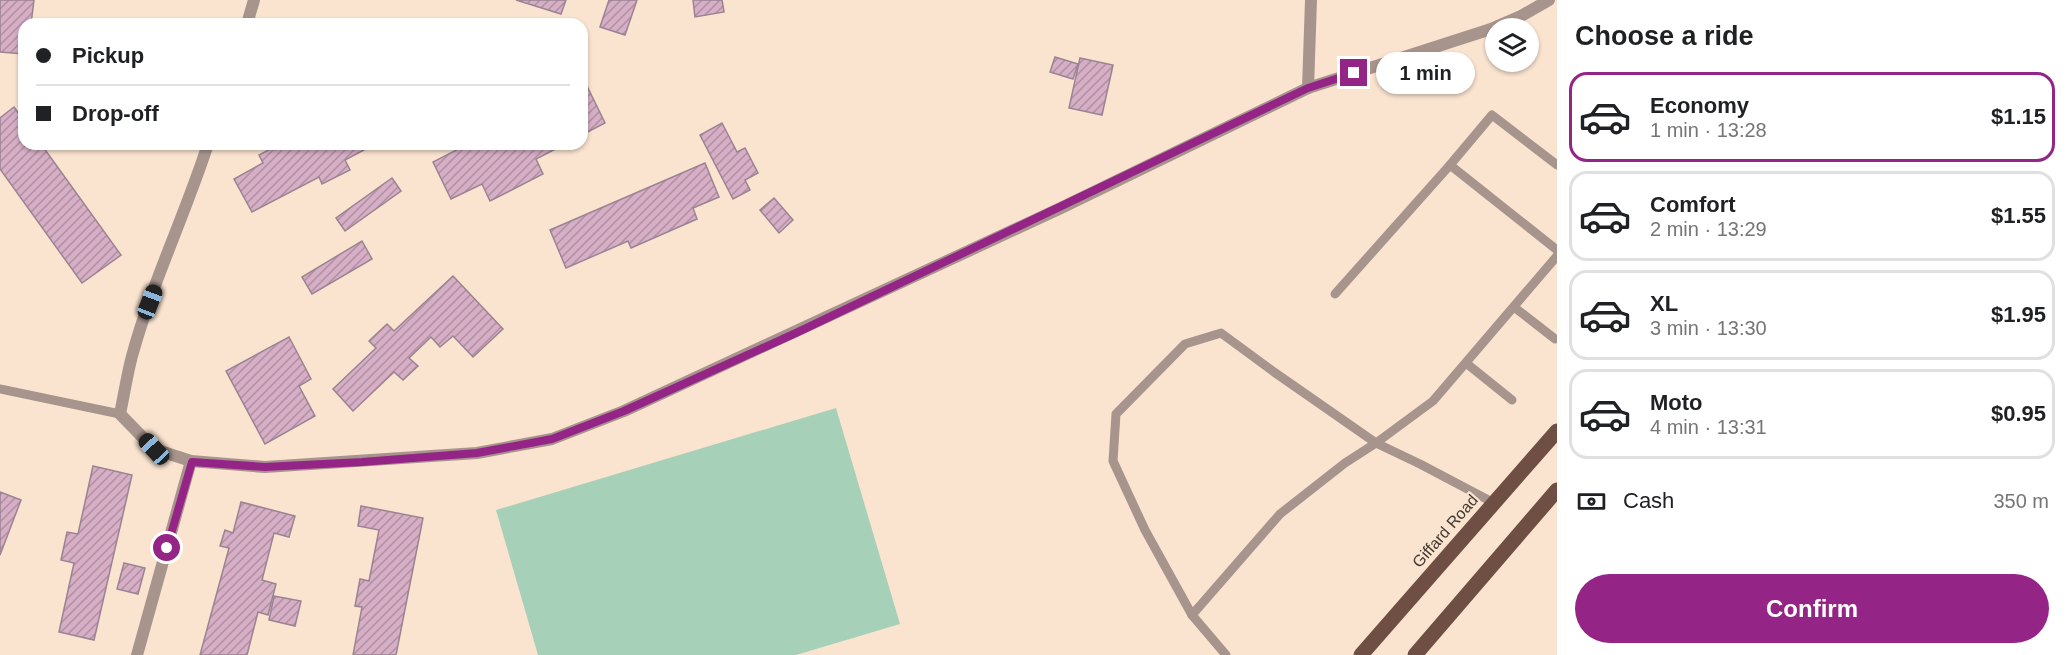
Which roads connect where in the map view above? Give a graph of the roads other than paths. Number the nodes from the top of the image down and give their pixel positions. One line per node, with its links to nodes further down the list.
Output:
1 (254, 0): 4 (street)
2 (1311, 0): 5 (street)
3 (1549, 0): 5 (street)
4 (249, 18)
5 (1308, 88): 20 (street)
6 (206, 150): 17 (street)
7 (1450, 165): 8 (lane); 9 (lane); 11 (lane)
8 (1557, 165)
9 (1557, 250)
10 (1557, 256): 12 (lane)
11 (1335, 294)
12 (1514, 307): 13 (lane); 14 (lane)
13 (1554, 339)
14 (1466, 363): 16 (lane); 19 (lane)
15 (0, 389): 17 (lane)
16 (1512, 400)
17 (120, 414): 20 (street)
18 (1557, 431): 22 (main road, Giffard Road)
19 (1376, 443): 22 (lane); 23 (lane); 23 (lane)
20 (192, 462): 24 (street)
21 (1557, 490): 27 (main road)
22 (1494, 503): 26 (main road, Giffard Road)
23 (1192, 615): 25 (lane)
24 (137, 655)
25 (1226, 655)
26 (1361, 655)
27 (1415, 655)

